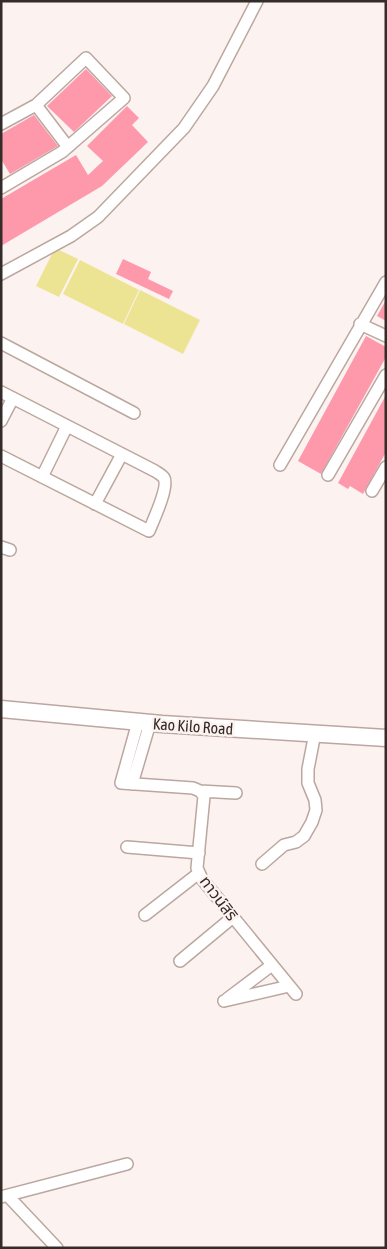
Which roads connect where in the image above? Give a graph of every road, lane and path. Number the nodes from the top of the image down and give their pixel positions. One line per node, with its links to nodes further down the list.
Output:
1 (257, 1): 6 (street)
2 (36, 104): 3 (street); 4 (street); 4 (street)
3 (1, 124)
4 (68, 147): 5 (street)
5 (1, 188)
6 (1, 274)
7 (386, 282): 8 (street)
8 (360, 324): 9 (street); 19 (street)
9 (385, 336)
10 (1, 343): 14 (street)
11 (386, 375): 21 (street)
12 (1, 392): 13 (street)
13 (13, 398): 15 (street); 16 (street)
14 (134, 413)
15 (1, 421)
16 (67, 426): 17 (street); 22 (street)
17 (122, 454): 24 (street); 24 (street)
18 (1, 456): 22 (street)
19 (280, 465)
20 (386, 467): 23 (street)
21 (328, 475)
22 (42, 477): 24 (street)
23 (372, 491)
24 (94, 504)
25 (1, 709): 26 (main road, Kao Kilo Road)
26 (144, 722): 27 (main road, Kao Kilo Road); 29 (street)
27 (315, 733): 28 (main road, Kao Kilo Road); 33 (street)
28 (386, 738)
29 (200, 791): 30 (street); 32 (street, ทาวน์สิริ)
30 (236, 793)
31 (127, 847): 32 (street)
32 (199, 853): 34 (street, ทาวน์สิริ)
33 (262, 864)
34 (199, 872): 35 (street); 36 (street, ทาวน์สิริ)
35 (145, 915)
36 (233, 917): 37 (street); 38 (street, ทาวน์สิริ)
37 (180, 961)
38 (272, 965): 38 (street, ทาวน์สิริ)
39 (127, 1164): 40 (street)
40 (4, 1197): 41 (street)
41 (57, 1248)

